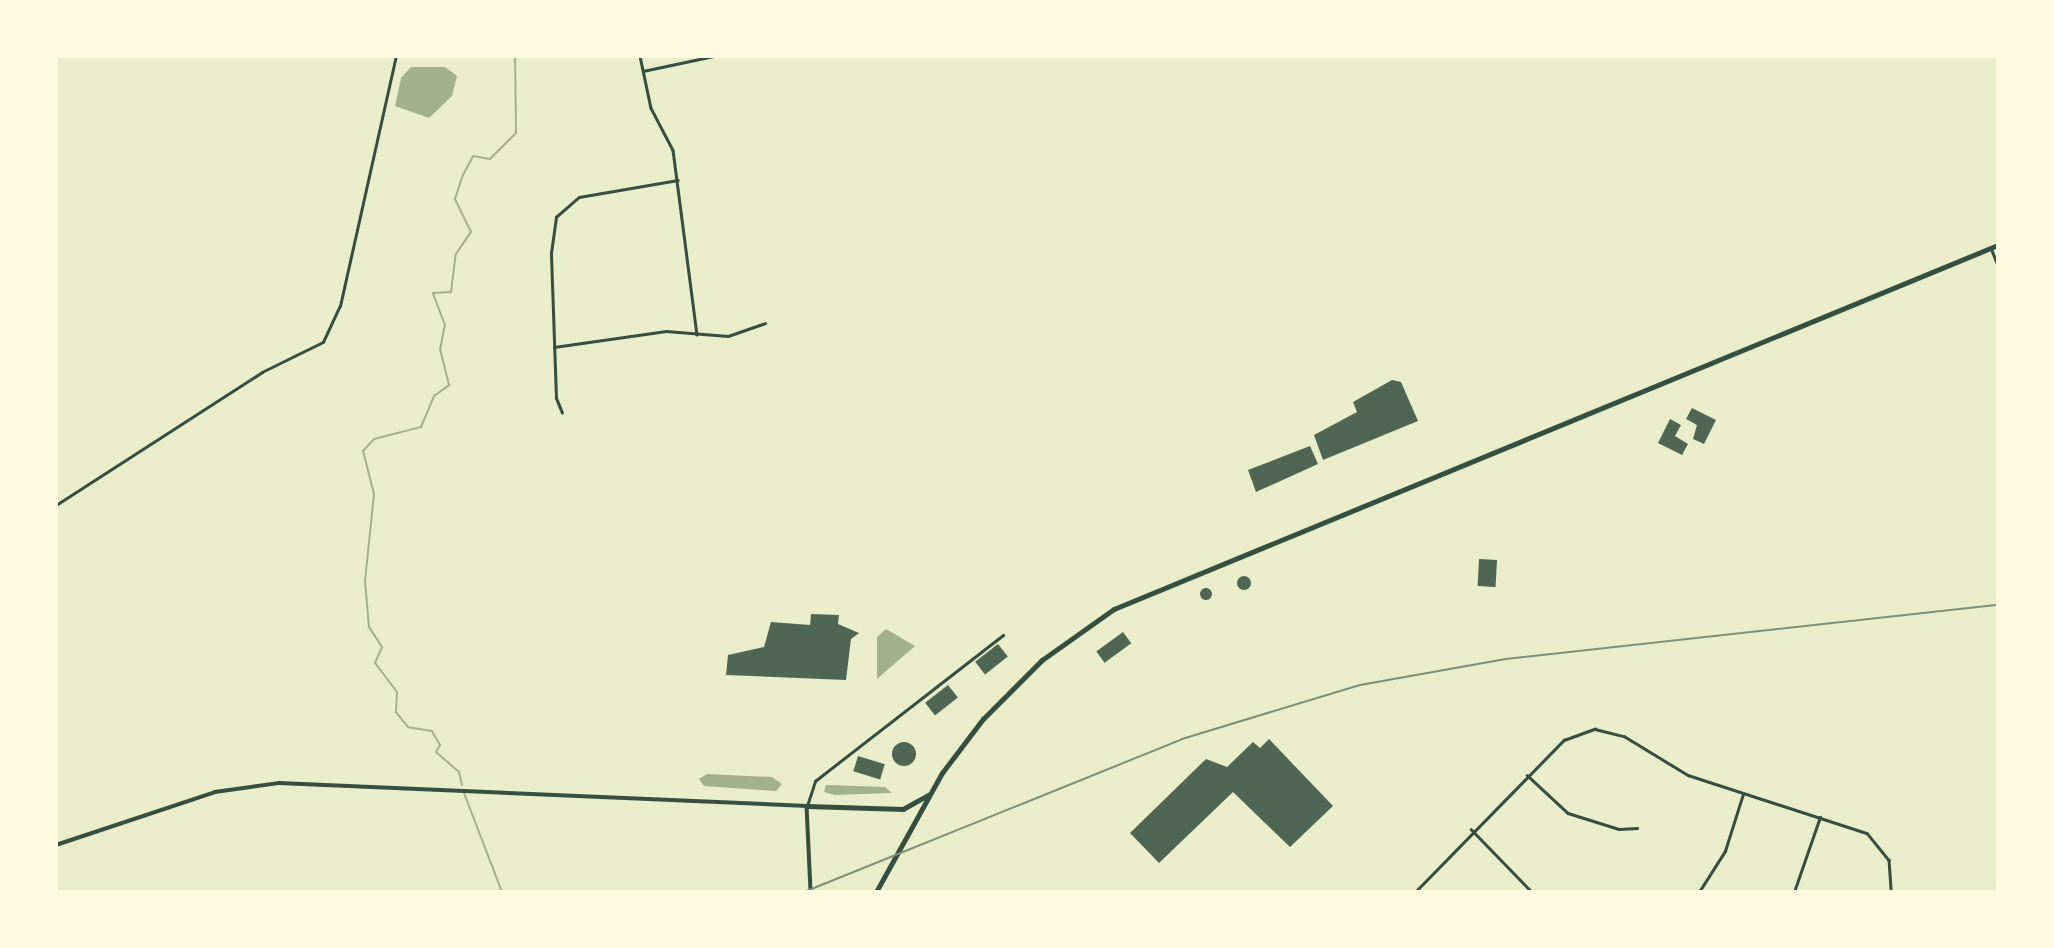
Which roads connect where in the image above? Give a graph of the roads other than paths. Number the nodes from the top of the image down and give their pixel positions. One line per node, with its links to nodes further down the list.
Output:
1 (396, 56): 13 (street)
2 (640, 56): 4 (street)
3 (714, 56): 4 (street)
4 (643, 71): 5 (street)
5 (678, 180): 10 (street); 11 (street)
6 (1998, 245): 7 (highway)
7 (1991, 248): 8 (street); 17 (highway)
8 (1998, 265)
9 (765, 323): 10 (street)
10 (697, 334): 11 (street)
11 (554, 347): 12 (street)
12 (562, 413)
13 (56, 505)
14 (1003, 635): 18 (street)
15 (1527, 775): 16 (street); 20 (street); 21 (street)
16 (1744, 793): 19 (street); 27 (street)
17 (929, 795): 18 (highway); 24 (highway)
18 (807, 806): 22 (main road); 23 (main road)
19 (1820, 817): 28 (street); 29 (street)
20 (1637, 828)
21 (1471, 829): 25 (street); 26 (street)
22 (56, 845)
23 (811, 892)
24 (876, 892)
25 (1415, 892)
26 (1532, 892)
27 (1699, 892)
28 (1794, 892)
29 (1891, 892)

